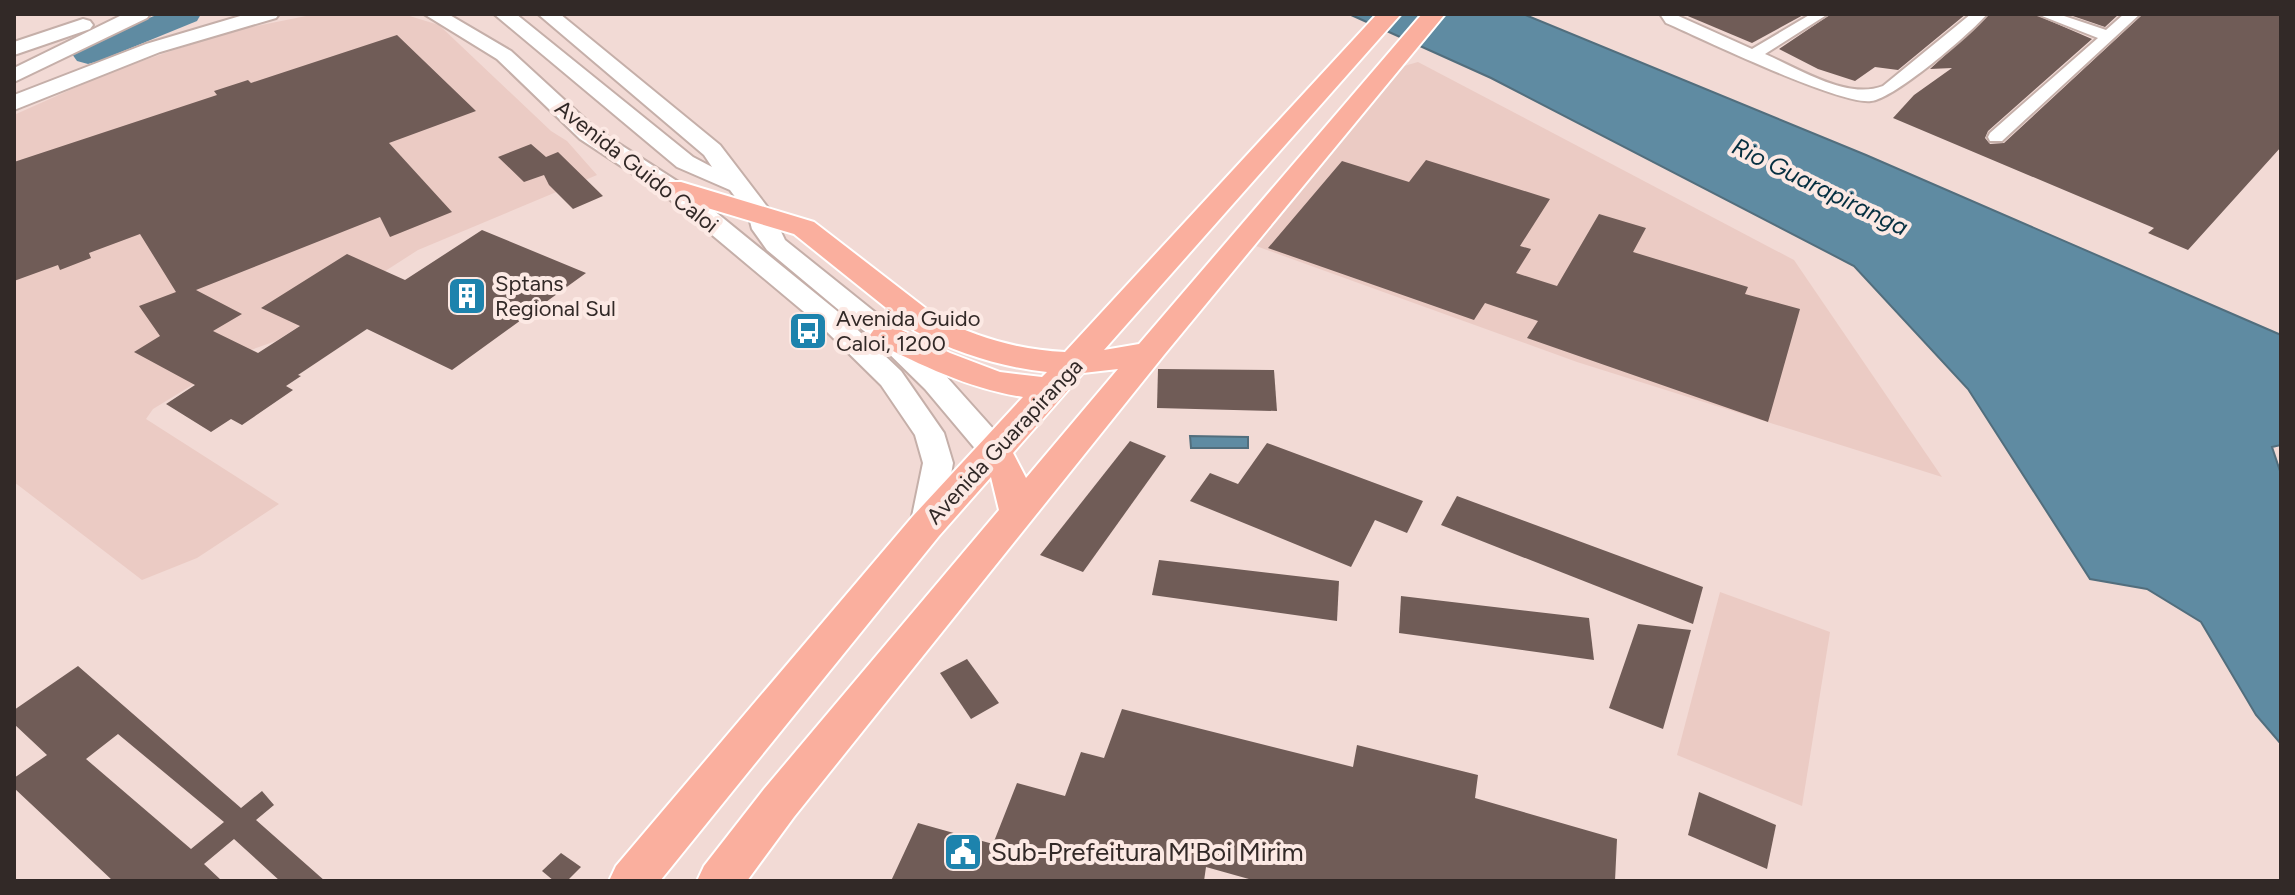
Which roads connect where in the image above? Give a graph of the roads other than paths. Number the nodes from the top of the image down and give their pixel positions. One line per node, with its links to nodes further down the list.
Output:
1 (77, 14): 15 (main road)
2 (119, 14): 17 (main road)
3 (140, 14): 19 (main road)
4 (269, 14): 20 (main road)
5 (434, 14): 23 (main road, Avenida Guido Caloi)
6 (504, 14): 22 (main road)
7 (548, 14): 22 (main road, Avenida Guido Caloi)
8 (1390, 14): 27 (main road, Avenida Guarapiranga)
9 (1434, 14): 26 (main road)
10 (1667, 14): 18 (street)
11 (1821, 14): 18 (street)
12 (1980, 14): 18 (street)
13 (2044, 14): 16 (street)
14 (2133, 14): 16 (street)
15 (14, 36)
16 (2108, 36): 21 (street)
17 (14, 49)
18 (1753, 55)
19 (14, 76)
20 (14, 103)
21 (1996, 137)
22 (739, 185): 24 (main road, Avenida Guido Caloi)
23 (671, 188): 24 (main road); 31 (main road, Avenida Guido Caloi)
24 (760, 213): 25 (main road, Avenida Guido Caloi); 27 (main road)
25 (886, 335): 28 (main road); 29 (main road, Avenida Guido Caloi)
26 (1149, 353): 27 (main road); 30 (main road)
27 (1076, 363): 28 (main road, Avenida Guarapiranga)
28 (1051, 390): 29 (main road, Avenida Guarapiranga)
29 (994, 450): 30 (main road); 31 (main road, Avenida Guarapiranga)
30 (1018, 513): 33 (main road)
31 (926, 526): 32 (main road, Avenida Guarapiranga)
32 (632, 881)
33 (720, 881)

